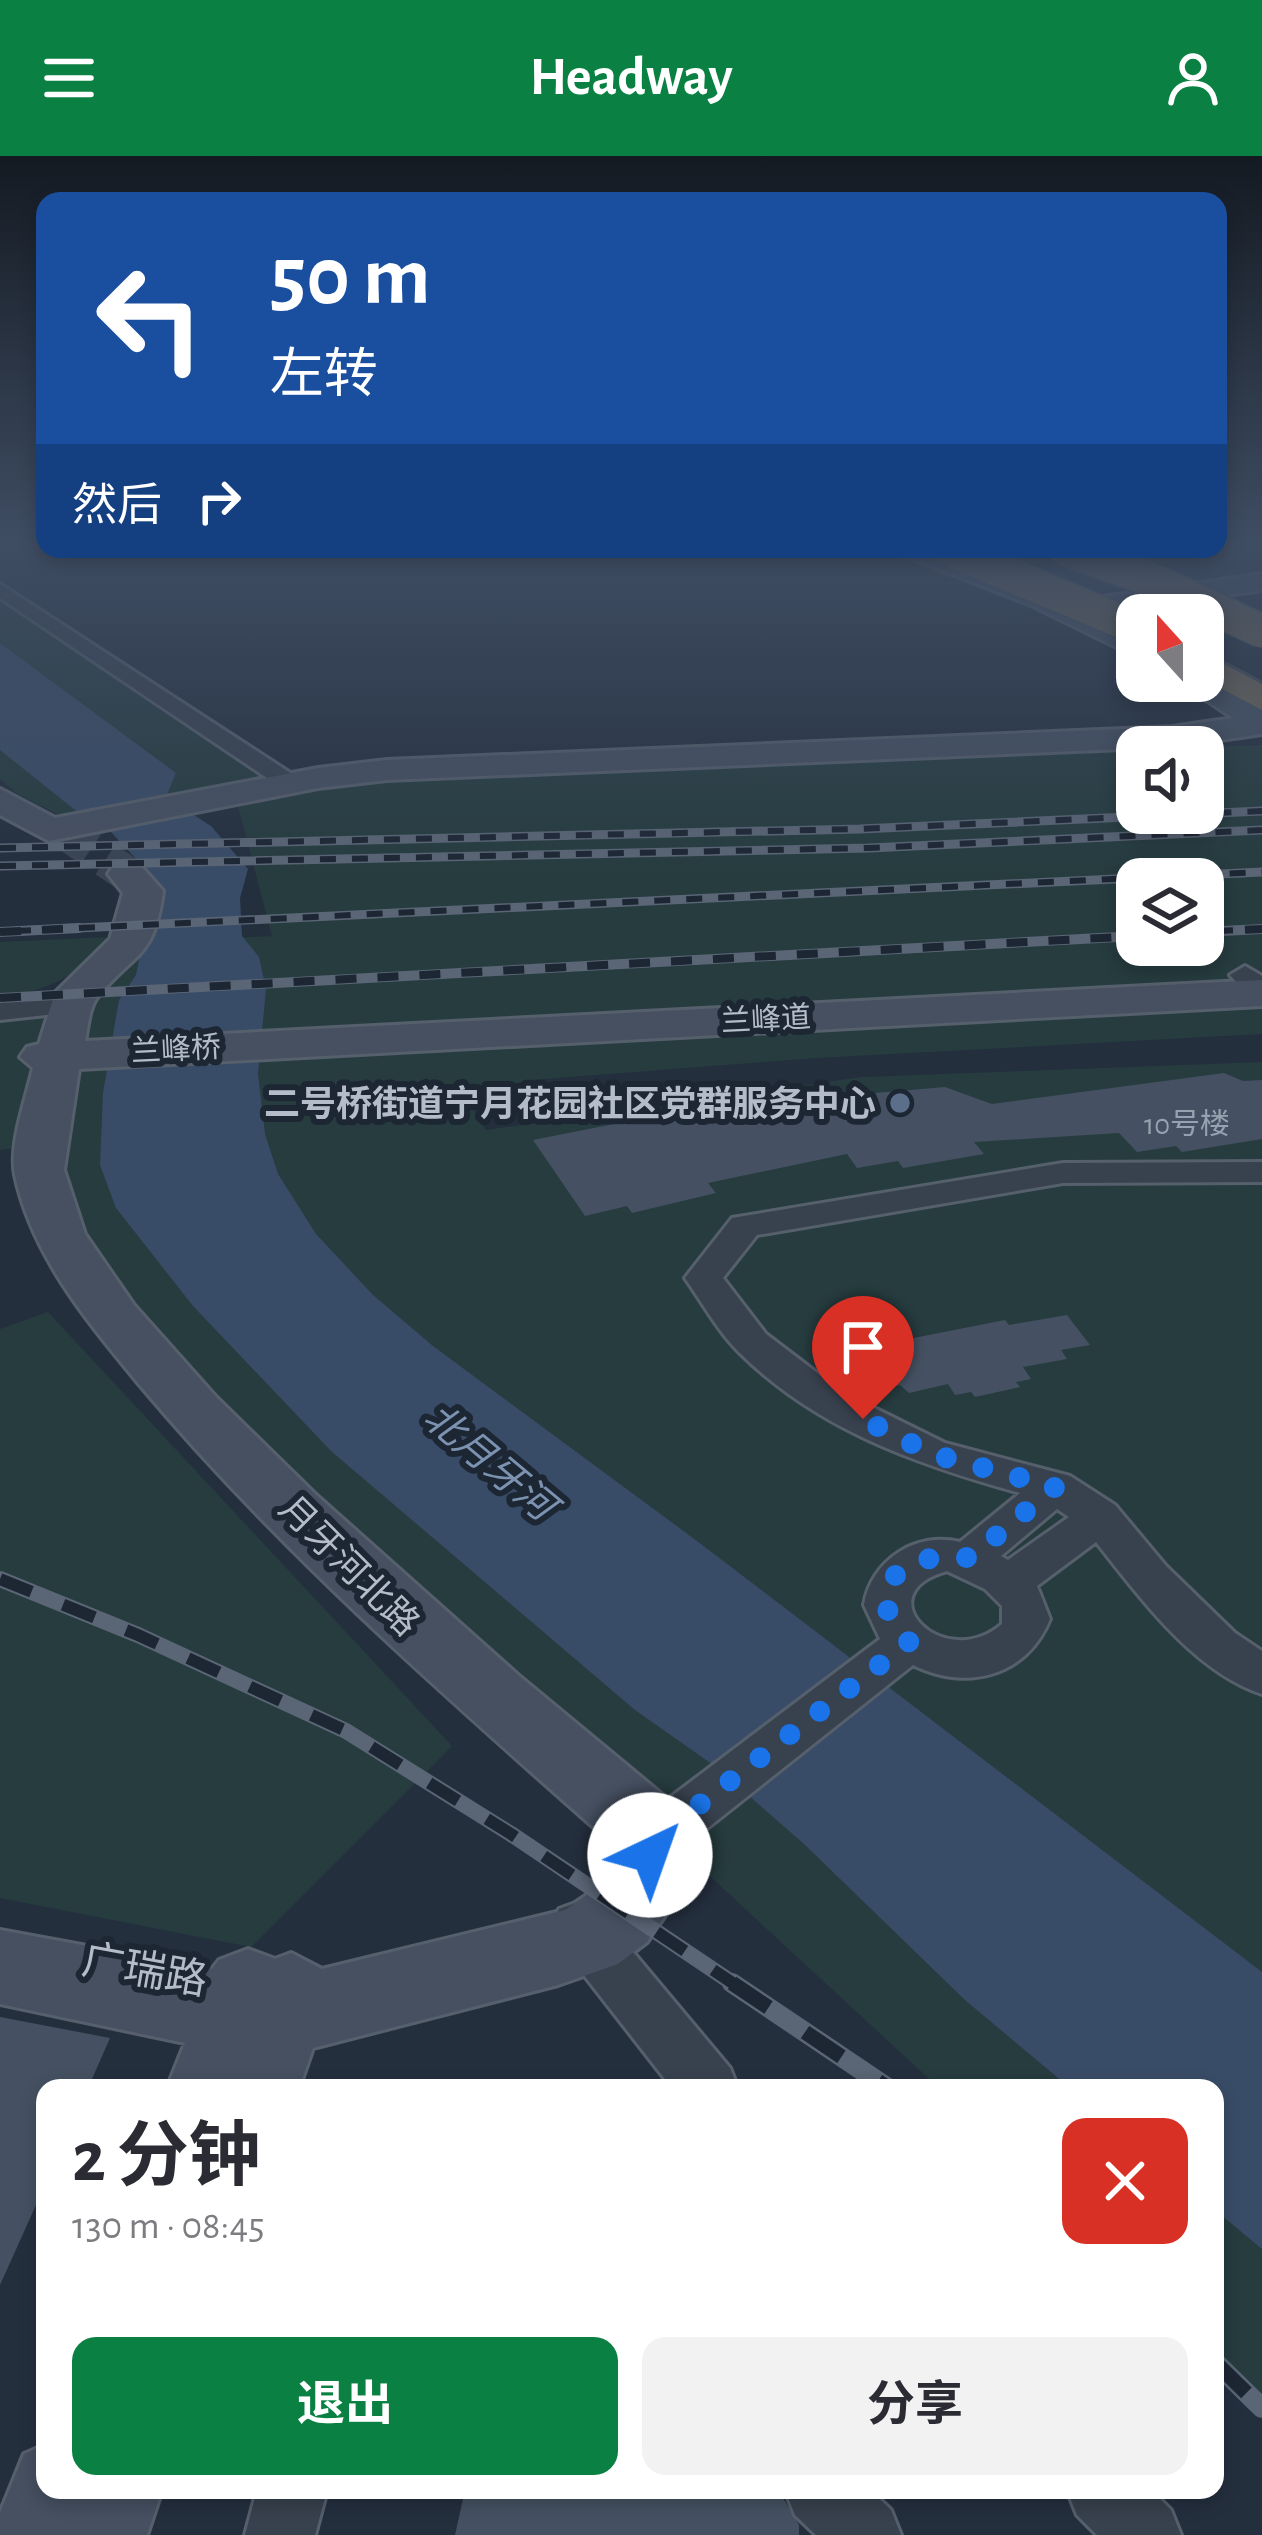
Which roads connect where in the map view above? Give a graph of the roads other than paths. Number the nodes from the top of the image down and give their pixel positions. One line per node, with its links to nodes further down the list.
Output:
1 (93, 652): 7 (street)
2 (1224, 653): 3 (highway); 4 (highway)
3 (1262, 678)
4 (1262, 699)
5 (1224, 700): 6 (street)
6 (1262, 723): 7 (street)
7 (290, 784): 10 (street)
8 (0, 789): 10 (street)
9 (0, 800): 10 (street)
10 (99, 867): 12 (street, 月牙河北路)
11 (1258, 986): 13 (street, 兰峰道)
12 (56, 1034): 13 (street, 兰峰桥); 21 (street, 月牙河北路)
13 (272, 1035)
14 (1262, 1172): 15 (street)
15 (1055, 1487): 16 (street); 17 (street)
16 (1100, 1516): 18 (street); 20 (street)
17 (970, 1558): 18 (street); 19 (street)
18 (1011, 1582): 19 (street)
19 (894, 1655): 21 (street)
20 (1262, 1675)
21 (643, 1848): 22 (street)
22 (583, 1932): 25 (street); 27 (street)
23 (0, 1944): 25 (street, 广瑞路)
24 (0, 1967): 25 (street, 广瑞路)
25 (263, 2018): 26 (street)
26 (217, 2079)
27 (702, 2079)
28 (57, 2499): 33 (street)
29 (108, 2499): 34 (street)
30 (290, 2499): 35 (street)
31 (829, 2499): 36 (street)
32 (1111, 2499): 37 (street)
33 (44, 2535)
34 (95, 2535)
35 (280, 2535)
36 (866, 2535)
37 (1146, 2535)

